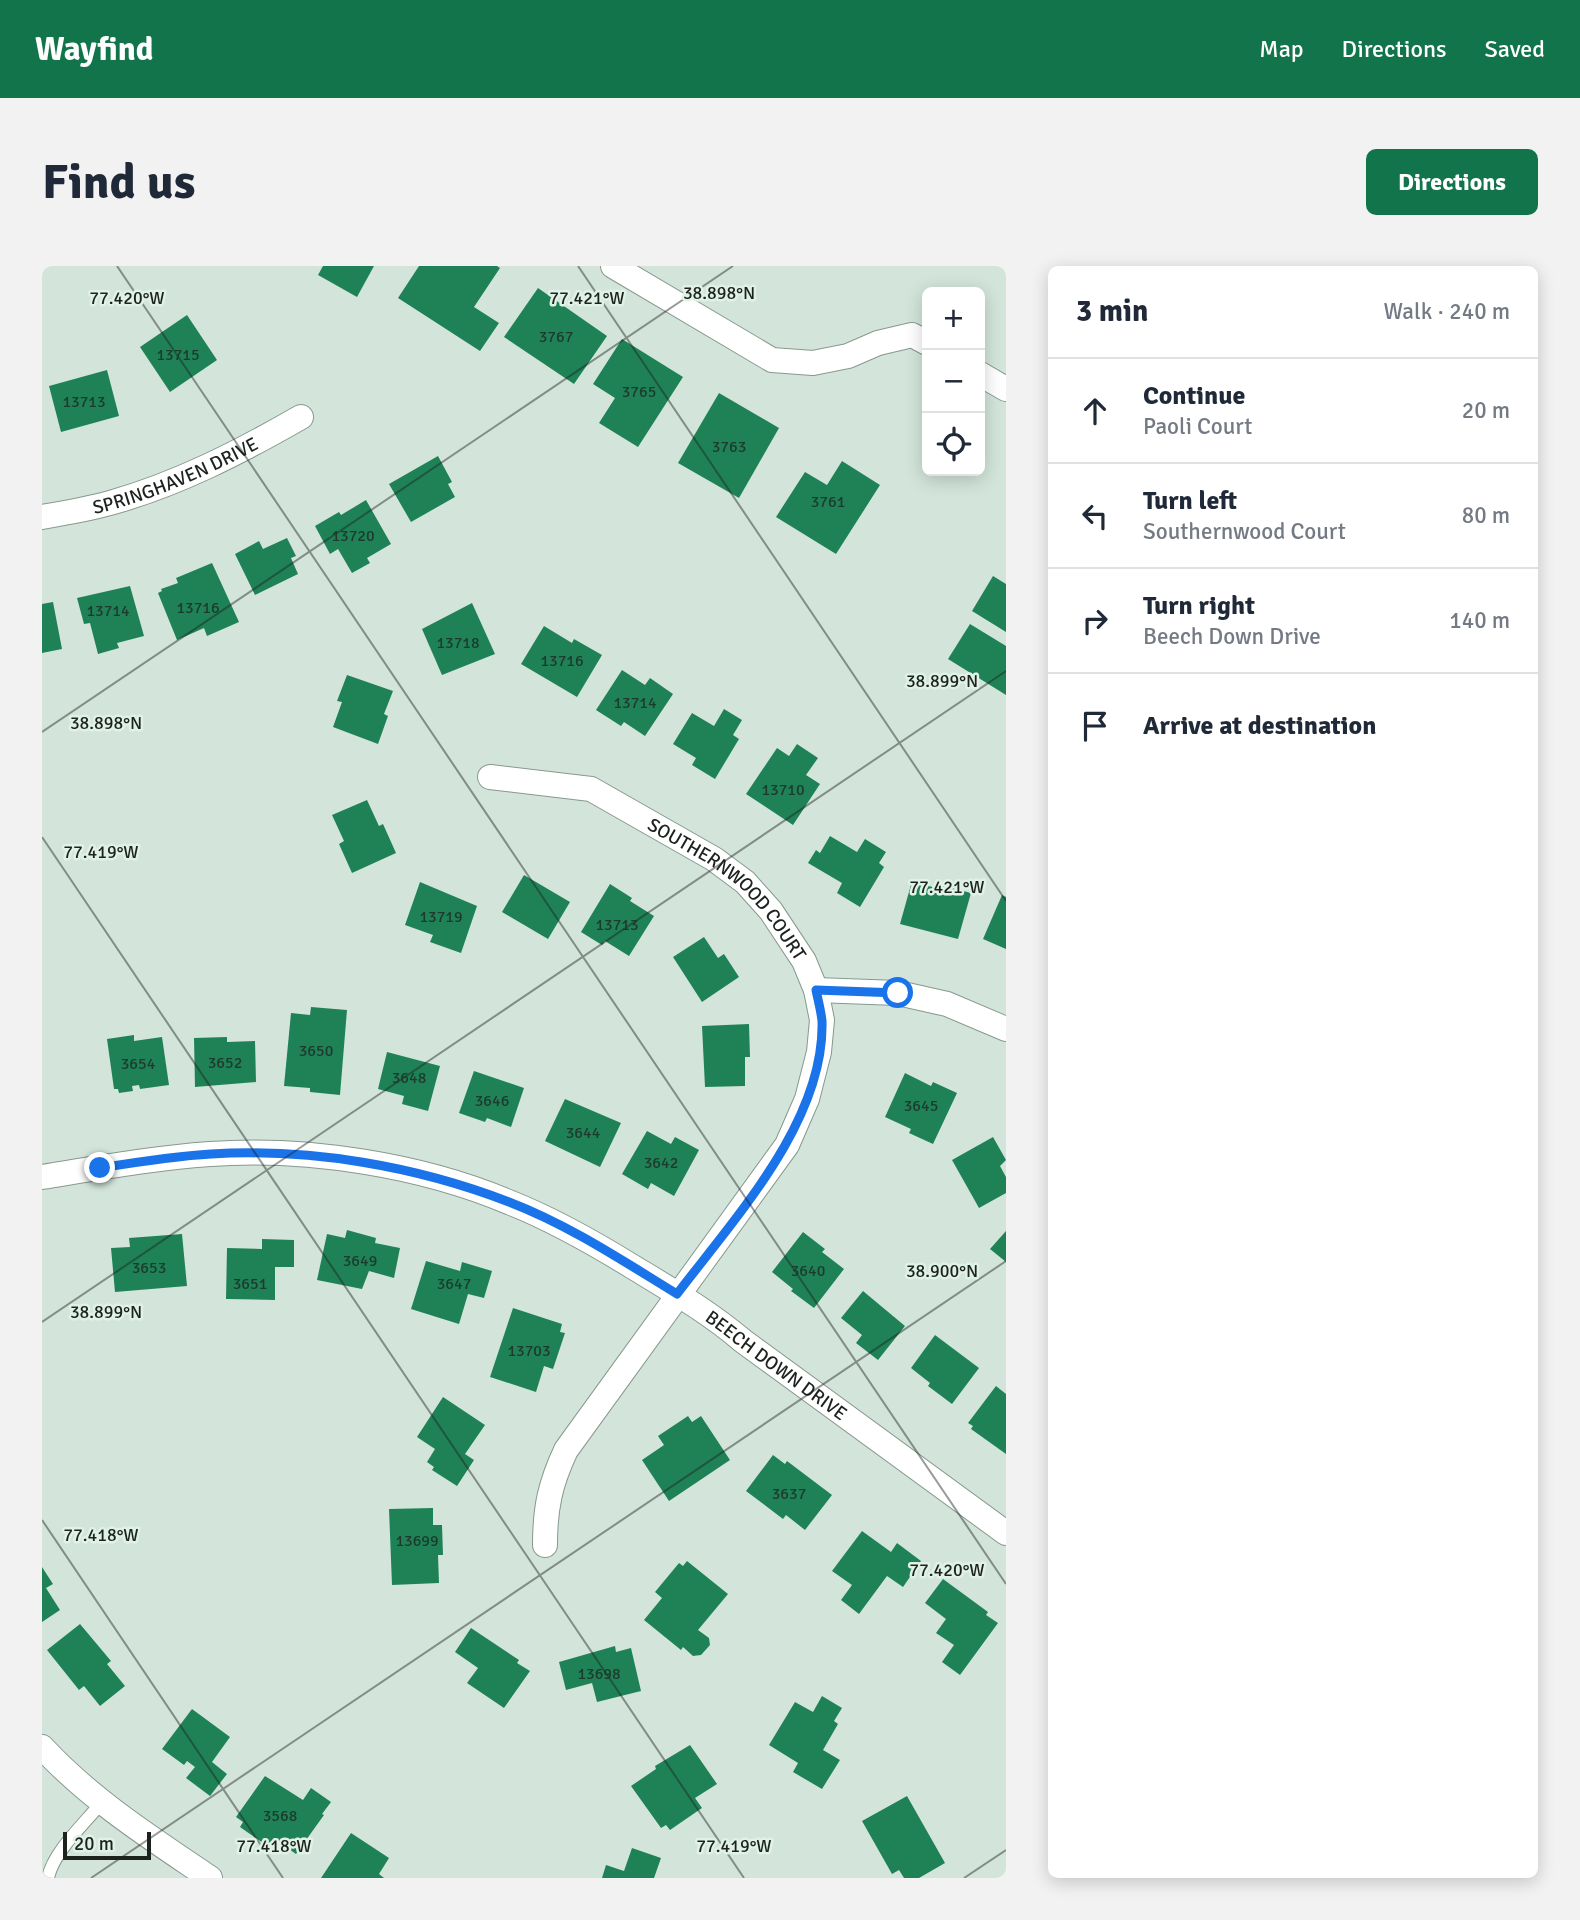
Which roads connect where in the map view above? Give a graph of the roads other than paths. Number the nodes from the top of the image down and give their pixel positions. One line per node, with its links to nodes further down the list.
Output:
1 (613, 266): 2 (street)
2 (920, 339)
3 (985, 377): 4 (street)
4 (1006, 389)
5 (300, 417): 6 (street, SPRINGHAVEN DRIVE)
6 (42, 517)
7 (490, 777): 8 (street, SOUTHERNWOOD COURT)
8 (816, 990): 9 (street); 11 (street, SOUTHERNWOOD COURT)
9 (1006, 1029)
10 (42, 1177): 11 (street, BEECH DOWN DRIVE)
11 (677, 1294): 12 (street, BEECH DOWN DRIVE); 13 (street, SOUTHERNWOOD COURT)
12 (1006, 1533)
13 (545, 1545)
14 (42, 1747): 15 (street)
15 (102, 1802): 16 (lane); 17 (street)
16 (48, 1878)
17 (210, 1878)

